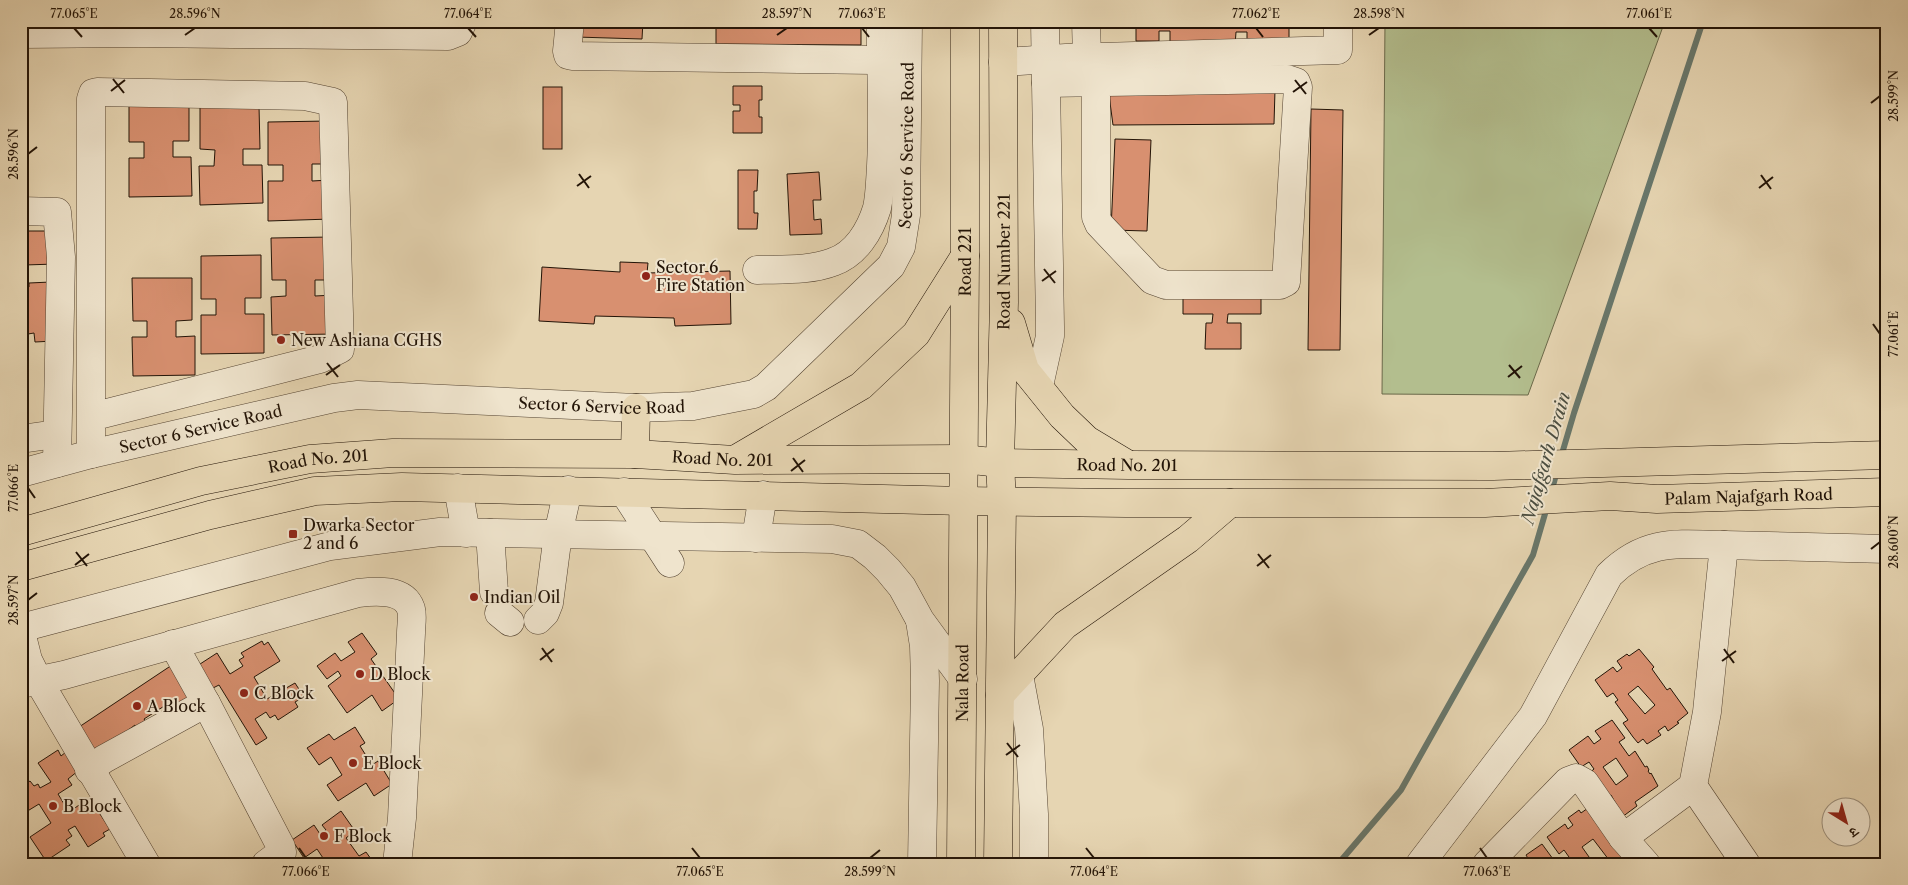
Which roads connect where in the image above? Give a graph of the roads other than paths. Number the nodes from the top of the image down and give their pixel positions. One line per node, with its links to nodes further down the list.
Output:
1 (463, 21): 10 (street)
2 (570, 21): 12 (street)
3 (881, 21): 12 (street)
4 (908, 21): 21 (street, Sector 6 Service Road)
5 (965, 21): 17 (main road, Road 221)
6 (1003, 21): 13 (main road, Road Number 221)
7 (1045, 21): 15 (street)
8 (1086, 21): 14 (street)
9 (1338, 21): 14 (street)
10 (87, 27): 11 (street)
11 (21, 34)
12 (881, 55): 18 (street)
13 (1003, 62): 15 (street); 19 (main road, Road Number 221)
14 (1091, 70): 14 (street); 15 (street)
15 (1045, 71): 20 (street)
16 (21, 211): 23 (street)
17 (965, 256): 28 (main road); 29 (main road, Road 221)
18 (757, 270)
19 (1004, 302): 20 (main road); 31 (main road, Road Number 221)
20 (1039, 386): 32 (main road)
21 (636, 408): 25 (street, Sector 6 Service Road); 26 (main road)
22 (91, 417): 22 (street); 25 (street)
23 (56, 434): 24 (street); 30 (street)
24 (21, 438)
25 (91, 454): 30 (street, Sector 6 Service Road)
26 (635, 454): 28 (main road, Road No. 201); 42 (main road, Road No. 201)
27 (1887, 455): 32 (main road, Road No. 201)
28 (735, 460): 29 (main road, Road No. 201)
29 (964, 460): 31 (main road, Road No. 201); 39 (main road, Road 221)
30 (57, 463): 33 (street, Sector 6 Service Road)
31 (1000, 463): 32 (main road, Road No. 201); 40 (main road, Road Number 221)
32 (1128, 465)
33 (21, 473)
34 (458, 488): 35 (main road, Road No. 201); 43 (street); 50 (main road, Road No. 201)
35 (568, 490): 36 (main road, Road No. 201); 44 (street)
36 (624, 492): 38 (main road, Road No. 201); 45 (street)
37 (1887, 492): 41 (main road, Palam Najafgarh Road)
38 (763, 495): 39 (main road, Road No. 201); 46 (street)
39 (964, 501): 40 (main road, Road No. 201); 57 (main road, Nala Road)
40 (1002, 502): 41 (main road, Road No. 201); 59 (main road)
41 (1230, 504): 56 (main road)
42 (21, 532)
43 (478, 533): 44 (street); 51 (street); 54 (street)
44 (558, 534): 45 (street); 52 (street)
45 (651, 536): 46 (street); 49 (street)
46 (756, 538): 53 (street)
47 (1724, 545): 48 (street); 62 (street); 71 (street)
48 (1887, 549)
49 (670, 564)
50 (21, 567)
51 (501, 609)
52 (538, 620)
53 (920, 620): 57 (street); 67 (street)
54 (21, 630): 58 (street)
55 (173, 644): 58 (street); 60 (street); 66 (street)
56 (1019, 675): 59 (main road); 70 (street)
57 (963, 679): 68 (main road, Nala Road)
58 (30, 682): 61 (street)
59 (1000, 696): 69 (main road)
60 (206, 703): 61 (street); 64 (street)
61 (89, 770): 65 (street)
62 (1693, 786): 63 (street); 74 (street)
63 (1623, 838): 72 (street); 73 (street)
64 (279, 860)
65 (146, 864)
66 (397, 864)
67 (922, 864)
68 (961, 864)
69 (998, 864)
70 (1034, 864)
71 (1420, 864)
72 (1487, 864)
73 (1646, 864)
74 (1746, 864)

